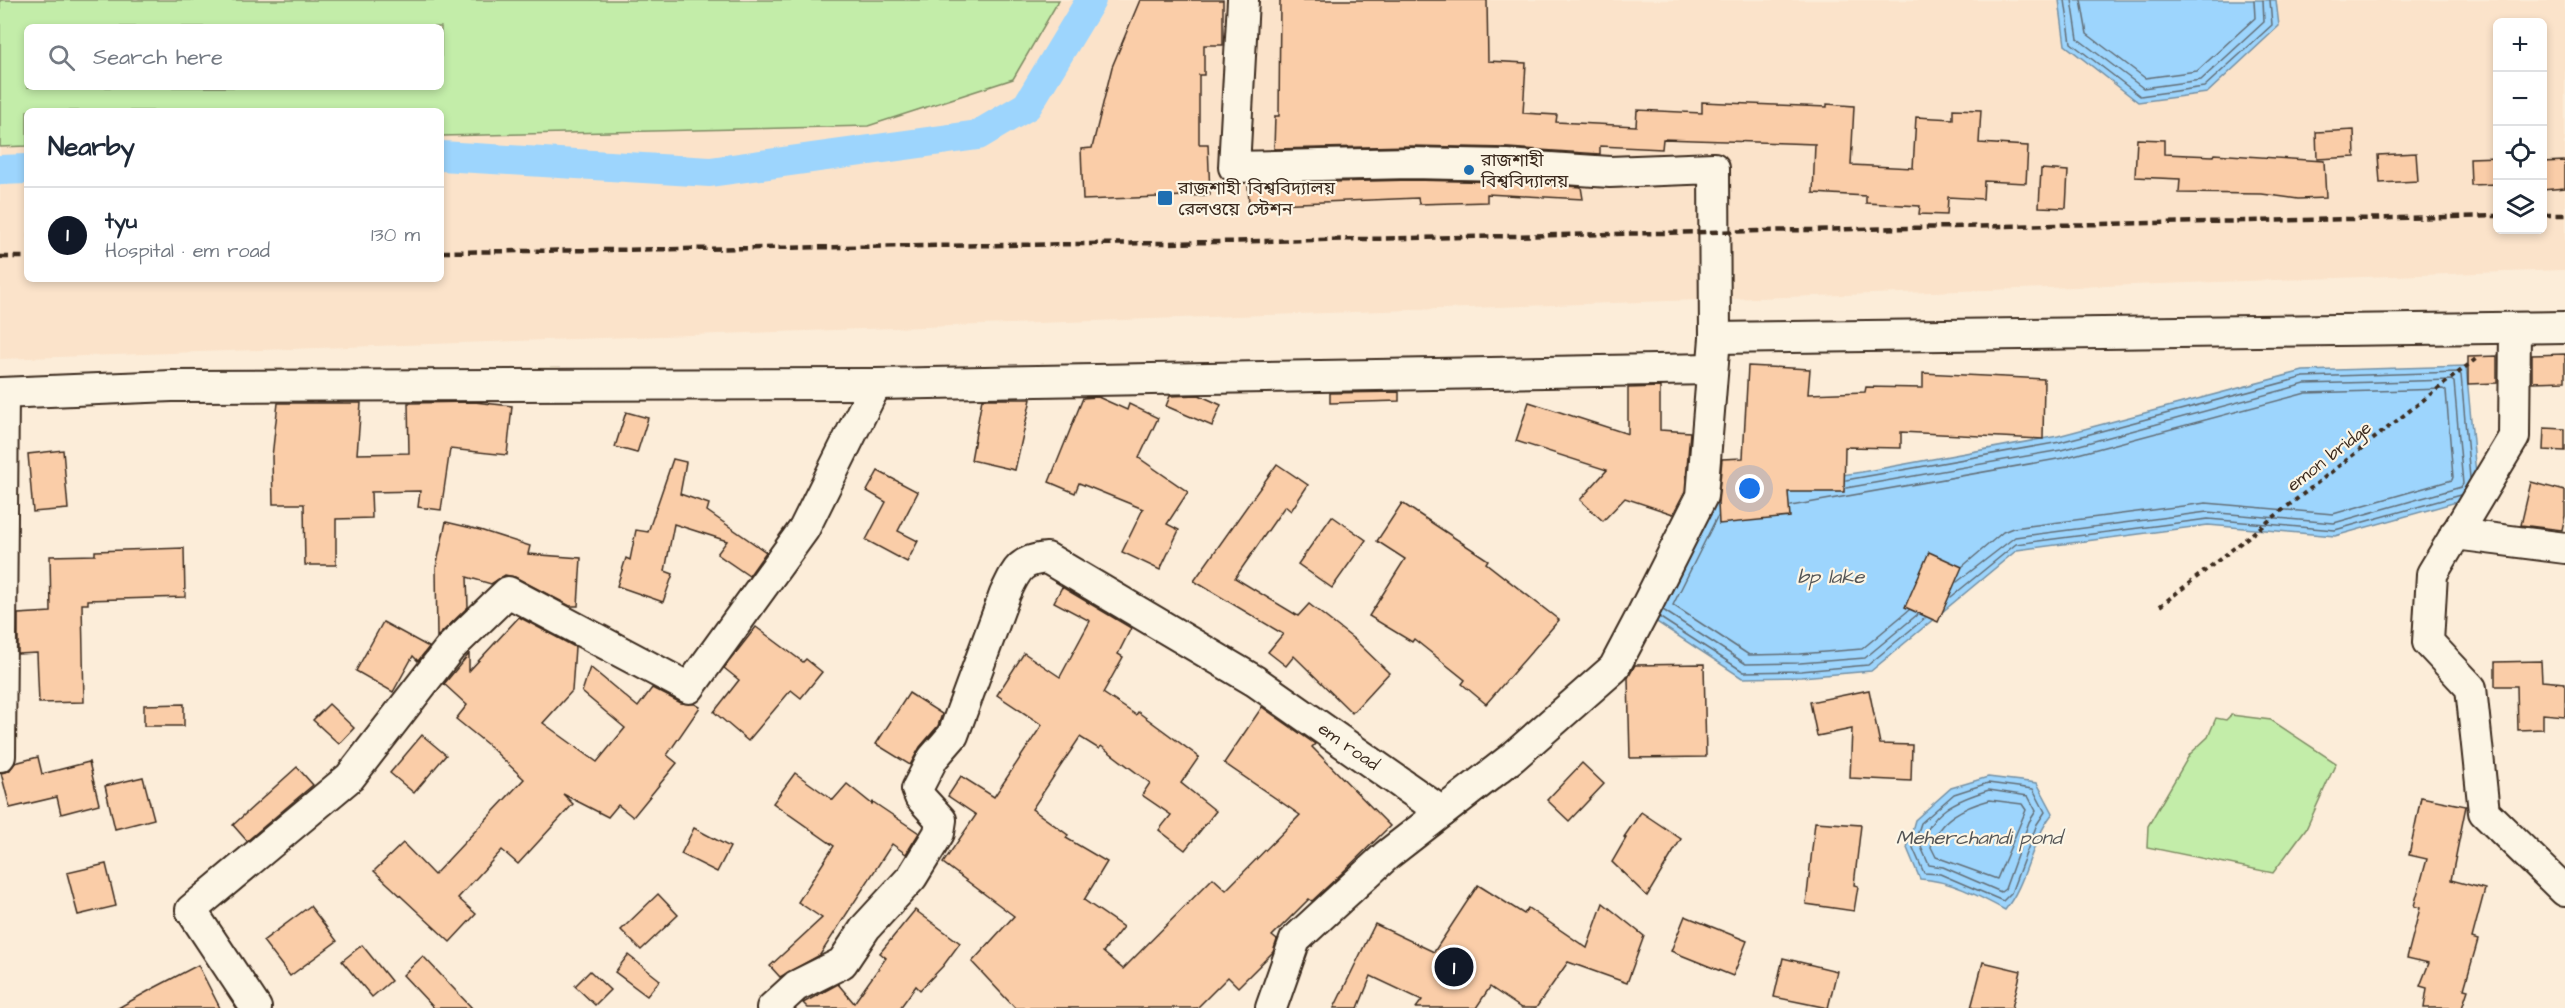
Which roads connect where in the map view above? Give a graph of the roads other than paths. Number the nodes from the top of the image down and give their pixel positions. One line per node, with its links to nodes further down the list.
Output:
1 (1243, 0): 4 (street)
2 (2565, 327): 3 (street)
3 (2515, 328): 4 (street); 8 (street)
4 (1715, 338): 5 (street)
5 (1712, 369): 6 (street); 11 (street)
6 (876, 384): 7 (street); 13 (street)
7 (2, 393): 10 (street)
8 (2455, 534): 9 (street); 12 (street)
9 (2565, 548)
10 (0, 756)
11 (1442, 812): 14 (street, em road); 15 (street)
12 (2565, 891)
13 (256, 1008)
14 (772, 1008)
15 (1271, 1008)

